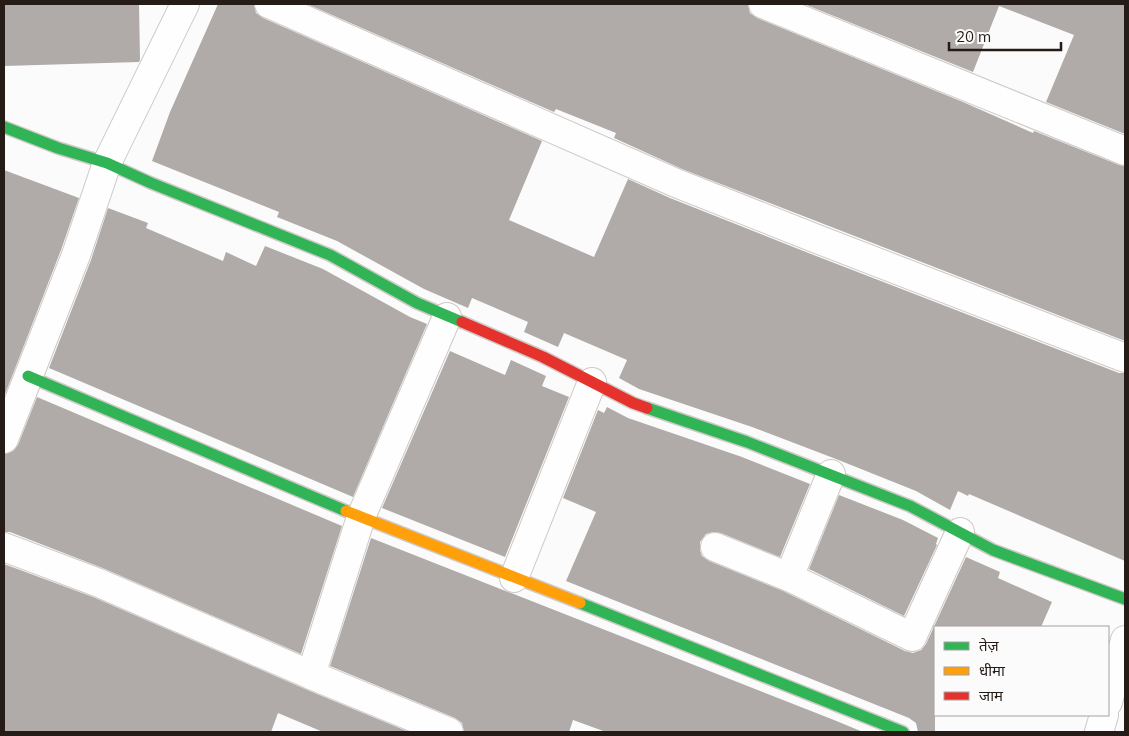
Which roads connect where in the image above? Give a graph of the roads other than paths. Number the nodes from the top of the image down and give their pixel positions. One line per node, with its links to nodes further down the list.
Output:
1 (185, 4): 6 (street)
2 (269, 4): 8 (street)
3 (762, 4): 5 (street)
4 (4, 127): 6 (street)
5 (1125, 151)
6 (107, 163): 7 (street); 9 (street)
7 (447, 317): 10 (street); 13 (street)
8 (1125, 358)
9 (28, 376): 11 (street); 13 (street)
10 (592, 382): 12 (street); 18 (street)
11 (4, 438)
12 (831, 474): 14 (street); 17 (street)
13 (361, 517): 18 (street); 21 (street)
14 (960, 532): 17 (street); 19 (street)
15 (4, 546): 21 (street)
16 (715, 547): 17 (street)
17 (789, 576)
18 (514, 578): 25 (street)
19 (1125, 599)
20 (1125, 640): 22 (street)
21 (311, 674): 24 (street)
22 (1109, 698)
23 (1104, 716): 26 (street)
24 (450, 732)
25 (903, 732)
26 (1099, 732)

